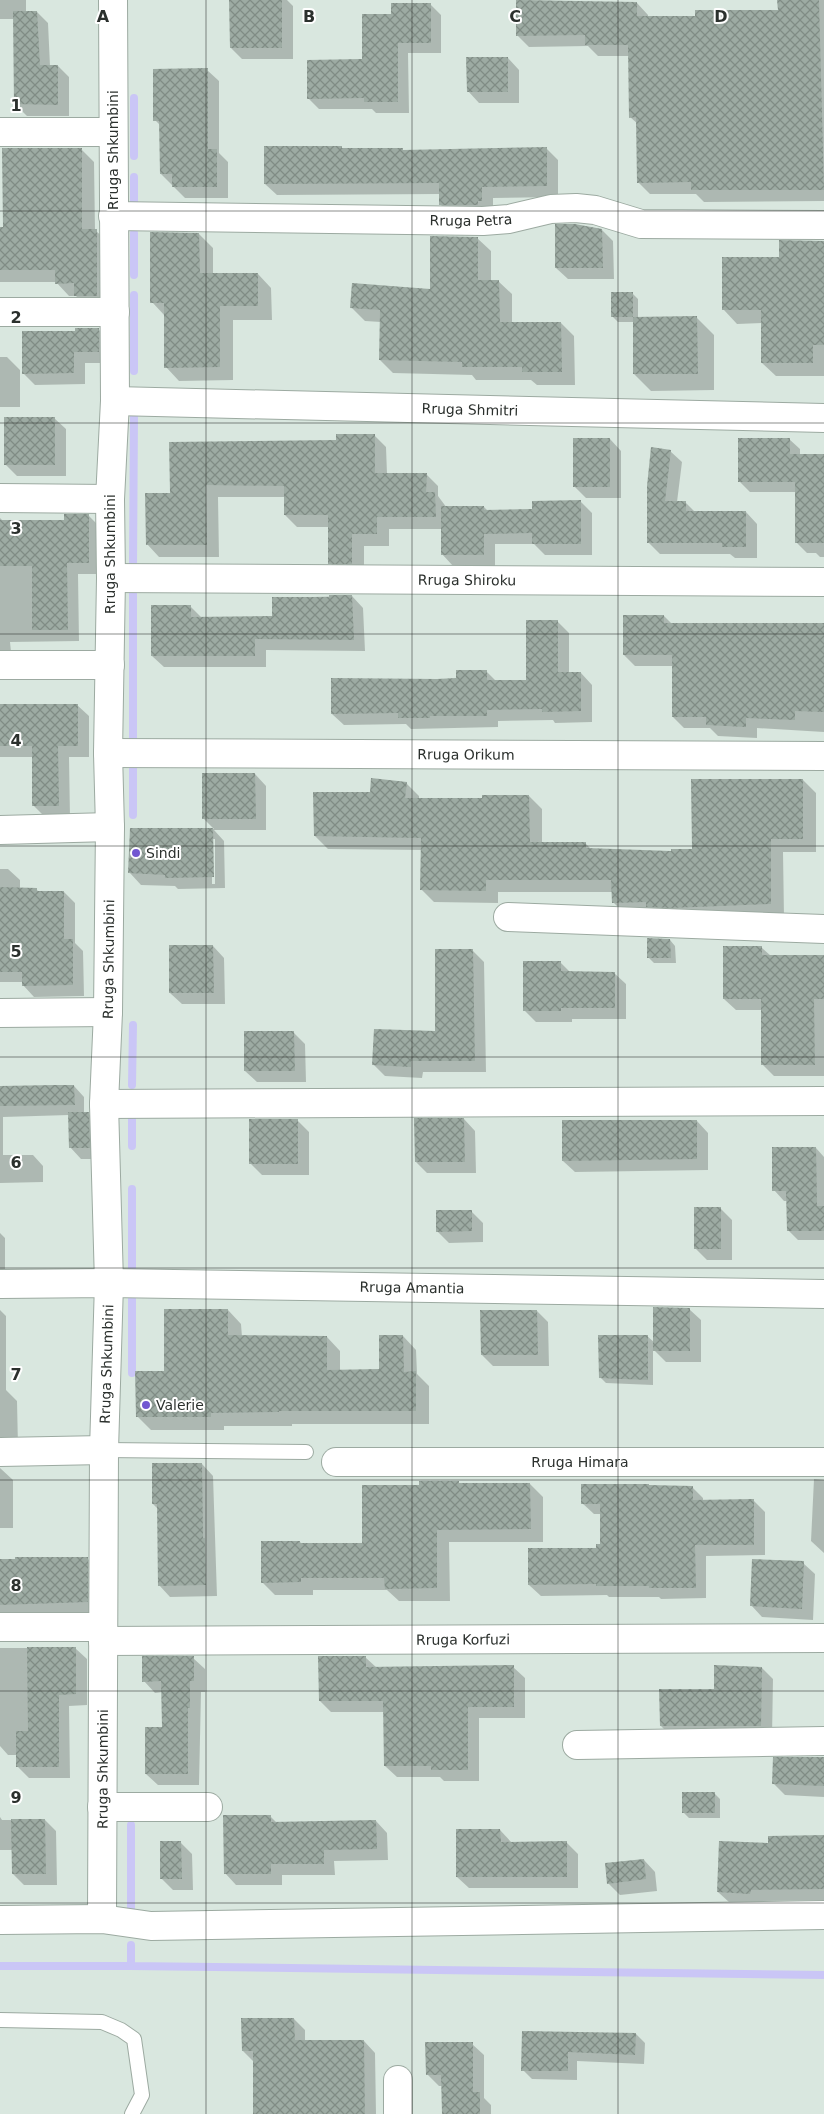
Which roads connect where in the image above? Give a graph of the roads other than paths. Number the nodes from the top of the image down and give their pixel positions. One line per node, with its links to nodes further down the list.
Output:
1 (113, 0): 3 (street, Rruga Shkumbini)
2 (0, 132): 3 (street)
3 (113, 132): 4 (street, Rruga Shkumbini)
4 (113, 216): 5 (street, Rruga Petra); 7 (street, Rruga Shkumbini)
5 (824, 225)
6 (0, 312): 7 (street)
7 (115, 312): 8 (street, Rruga Shkumbini)
8 (115, 402): 9 (street, Rruga Shmitri); 11 (street, Rruga Shkumbini)
9 (824, 418)
10 (0, 498): 11 (street)
11 (110, 499): 12 (street, Rruga Shkumbini)
12 (111, 578): 13 (street, Rruga Shiroku); 15 (street, Rruga Shkumbini)
13 (824, 582)
14 (0, 665): 15 (street)
15 (110, 665): 16 (street, Rruga Shkumbini)
16 (108, 754): 17 (street, Rruga Orikum); 18 (street, Rruga Shkumbini)
17 (824, 756)
18 (110, 828): 19 (street); 22 (street, Rruga Shkumbini)
19 (0, 830)
20 (508, 916): 21 (street)
21 (824, 929)
22 (108, 1012): 23 (street); 25 (street, Rruga Shkumbini)
23 (0, 1013)
24 (824, 1101): 25 (street)
25 (104, 1104): 26 (street, Rruga Shkumbini)
26 (109, 1283): 27 (street, Rruga Amantia); 28 (street, Rruga Amantia); 29 (street, Rruga Shkumbini)
27 (0, 1284)
28 (824, 1294)
29 (104, 1450): 30 (street); 31 (lane); 35 (street, Rruga Shkumbini)
30 (0, 1452)
31 (306, 1452)
32 (336, 1462): 33 (street, Rruga Himara)
33 (824, 1462)
34 (0, 1627): 35 (street, Rruga Korfuzi)
35 (103, 1634): 36 (street, Rruga Korfuzi); 39 (street, Rruga Shkumbini)
36 (824, 1638)
37 (824, 1741): 38 (street)
38 (577, 1745)
39 (102, 1807): 40 (street); 42 (street, Rruga Shkumbini)
40 (208, 1807)
41 (824, 1915): 42 (street)
42 (102, 1919): 43 (street)
43 (0, 1920)
44 (0, 2020): 46 (lane)
45 (398, 2080): 47 (street)
46 (132, 2114)
47 (398, 2114)

